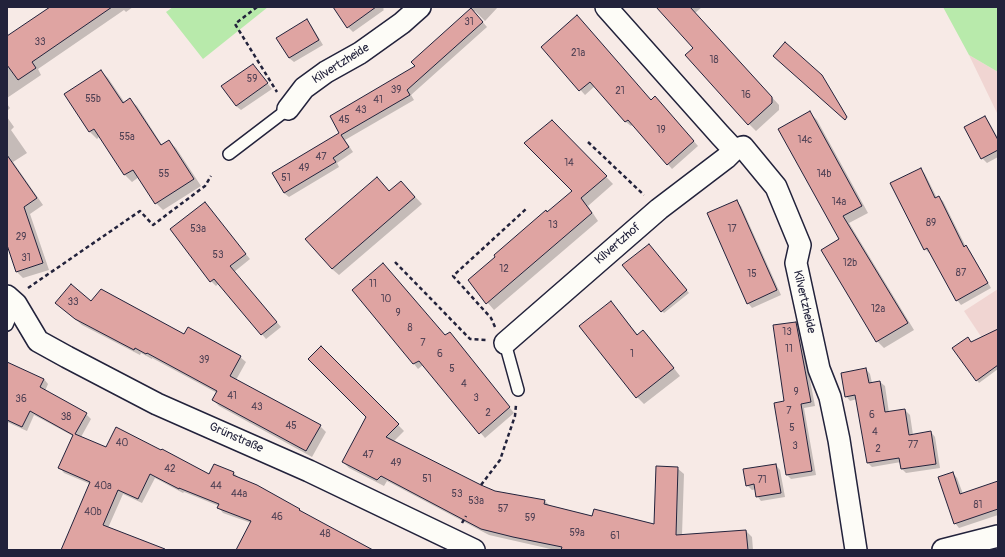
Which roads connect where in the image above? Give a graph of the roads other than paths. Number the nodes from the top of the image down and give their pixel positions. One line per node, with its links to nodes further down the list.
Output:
1 (420, 7): 3 (street, Kilvertzheide)
2 (606, 7): 4 (street, Kilvertzheide)
3 (288, 109): 5 (lane, Kilvertzheide)
4 (734, 150): 8 (street, Kilvertzhof); 12 (street, Kilvertzheide)
5 (228, 154)
6 (16, 297): 7 (lane); 11 (street, Grünstraße)
7 (7, 325)
8 (505, 343): 9 (lane)
9 (518, 390)
10 (998, 536): 13 (street)
11 (474, 550)
12 (856, 550)
13 (943, 550)

